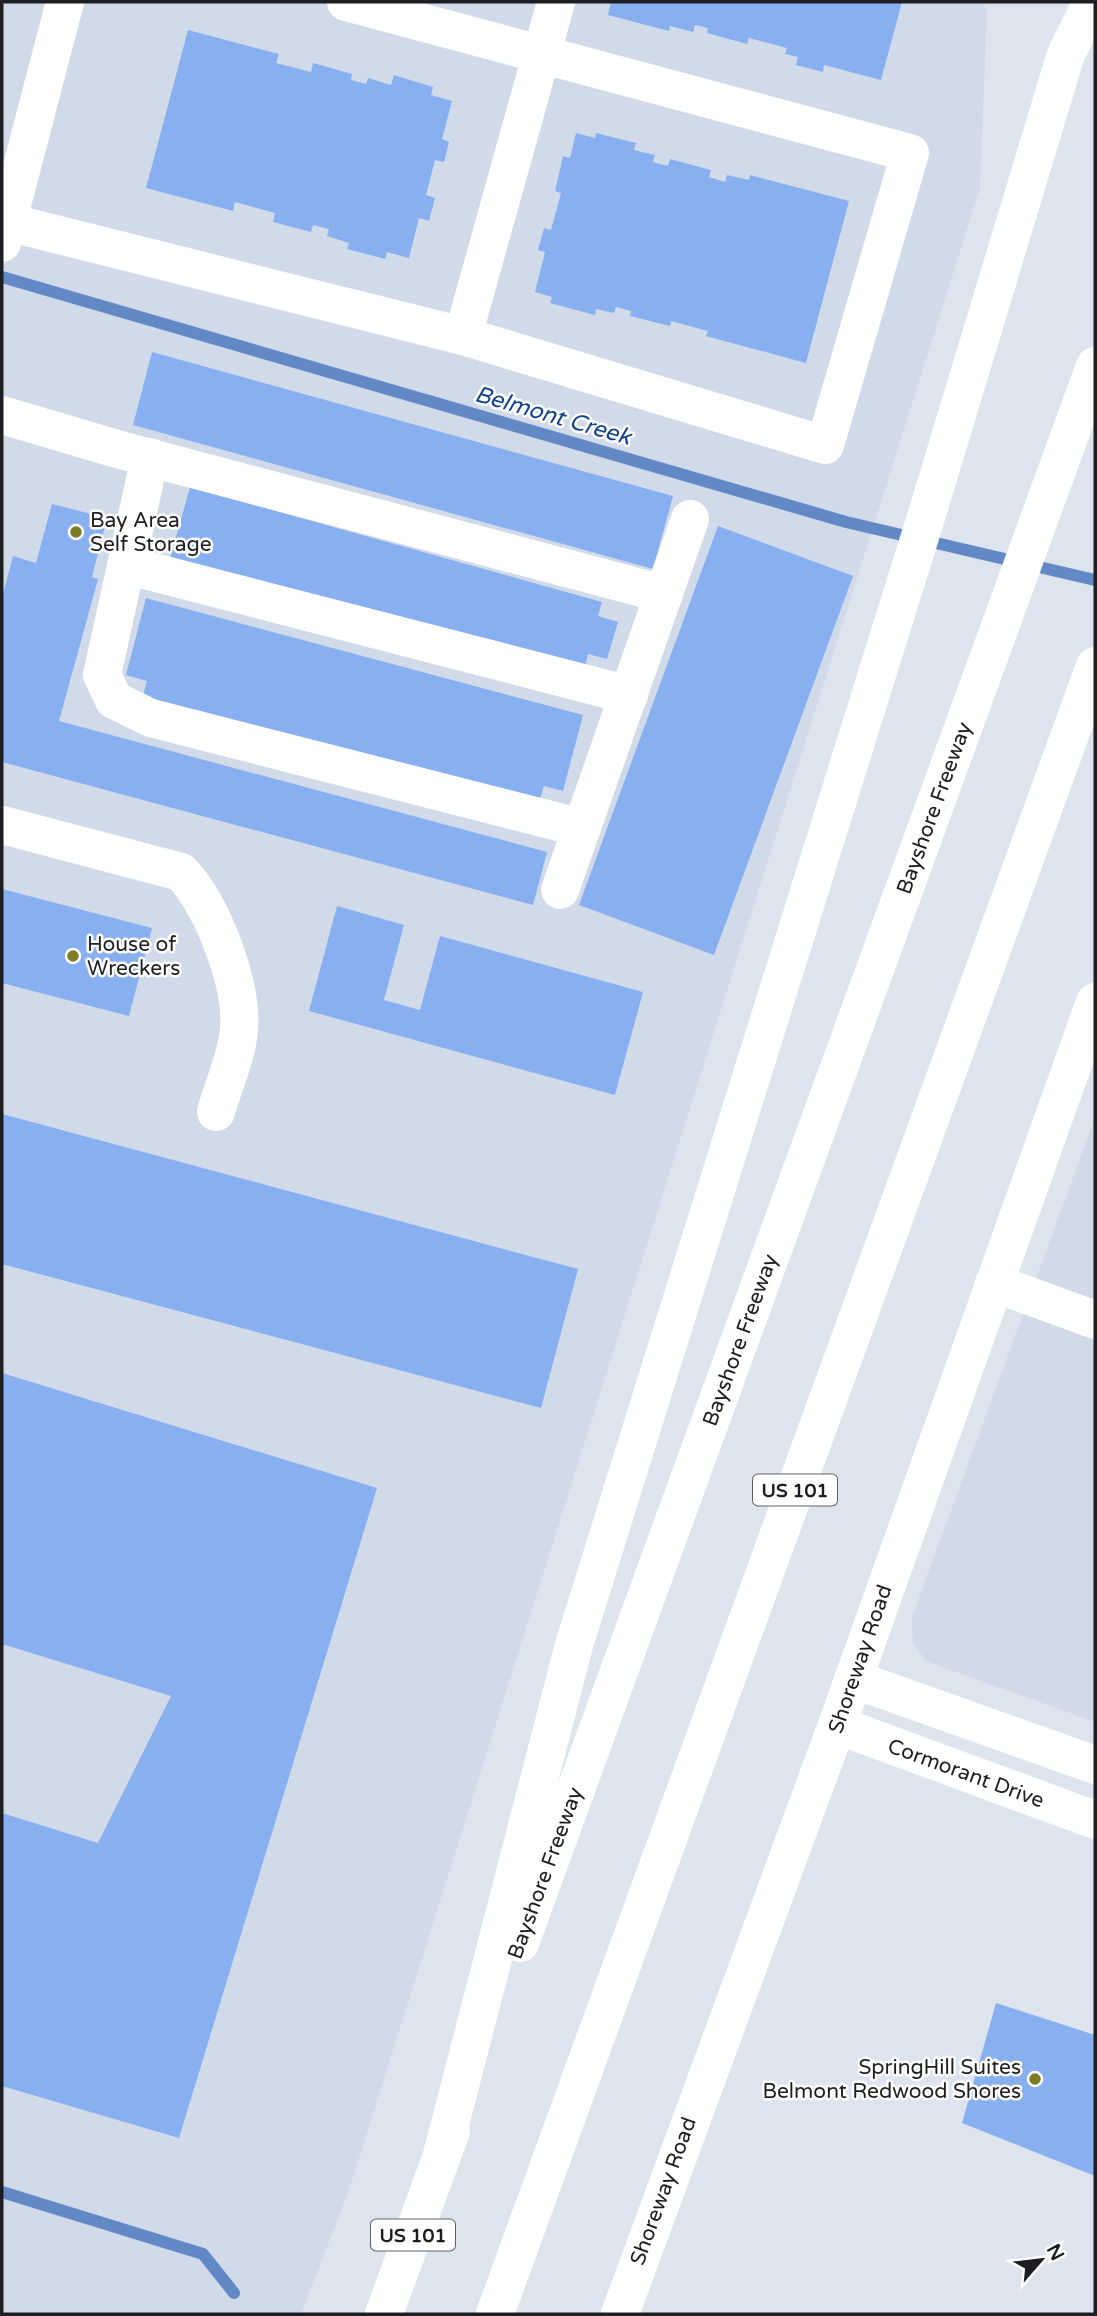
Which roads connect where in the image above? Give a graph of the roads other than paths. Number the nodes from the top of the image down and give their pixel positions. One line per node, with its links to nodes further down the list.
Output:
1 (65, 2): 8 (main road)
2 (346, 2): 7 (main road)
3 (556, 2): 7 (main road)
4 (1065, 2): 6 (main road)
5 (1091, 2): 6 (main road)
6 (1066, 54): 29 (main road)
7 (541, 55): 9 (main road); 9 (main road)
8 (5, 220): 9 (main road)
9 (463, 336)
10 (1095, 366): 29 (main road, Bayshore Freeway / US 101)
11 (2, 415): 12 (main road)
12 (150, 457): 14 (main road); 15 (main road)
13 (690, 519): 15 (main road)
14 (126, 565): 17 (main road); 19 (main road)
15 (664, 594): 17 (main road)
16 (1095, 666): 31 (main road, US 101)
17 (629, 695): 19 (main road)
18 (2, 825): 22 (main road)
19 (582, 828): 20 (main road)
20 (560, 890)
21 (1095, 1002): 23 (main road, Shoreway Road)
22 (216, 1112)
23 (994, 1283): 24 (main road); 25 (main road, Shoreway Road)
24 (1095, 1320)
25 (853, 1679): 26 (main road, Shoreway Road); 27 (main road)
26 (837, 1725): 28 (main road, Cormorant Drive); 32 (main road, Shoreway Road)
27 (1095, 1765)
28 (1095, 1820)
29 (442, 2155): 30 (main road, Bayshore Freeway / US 101)
30 (384, 2314)
31 (495, 2314)
32 (620, 2314)

